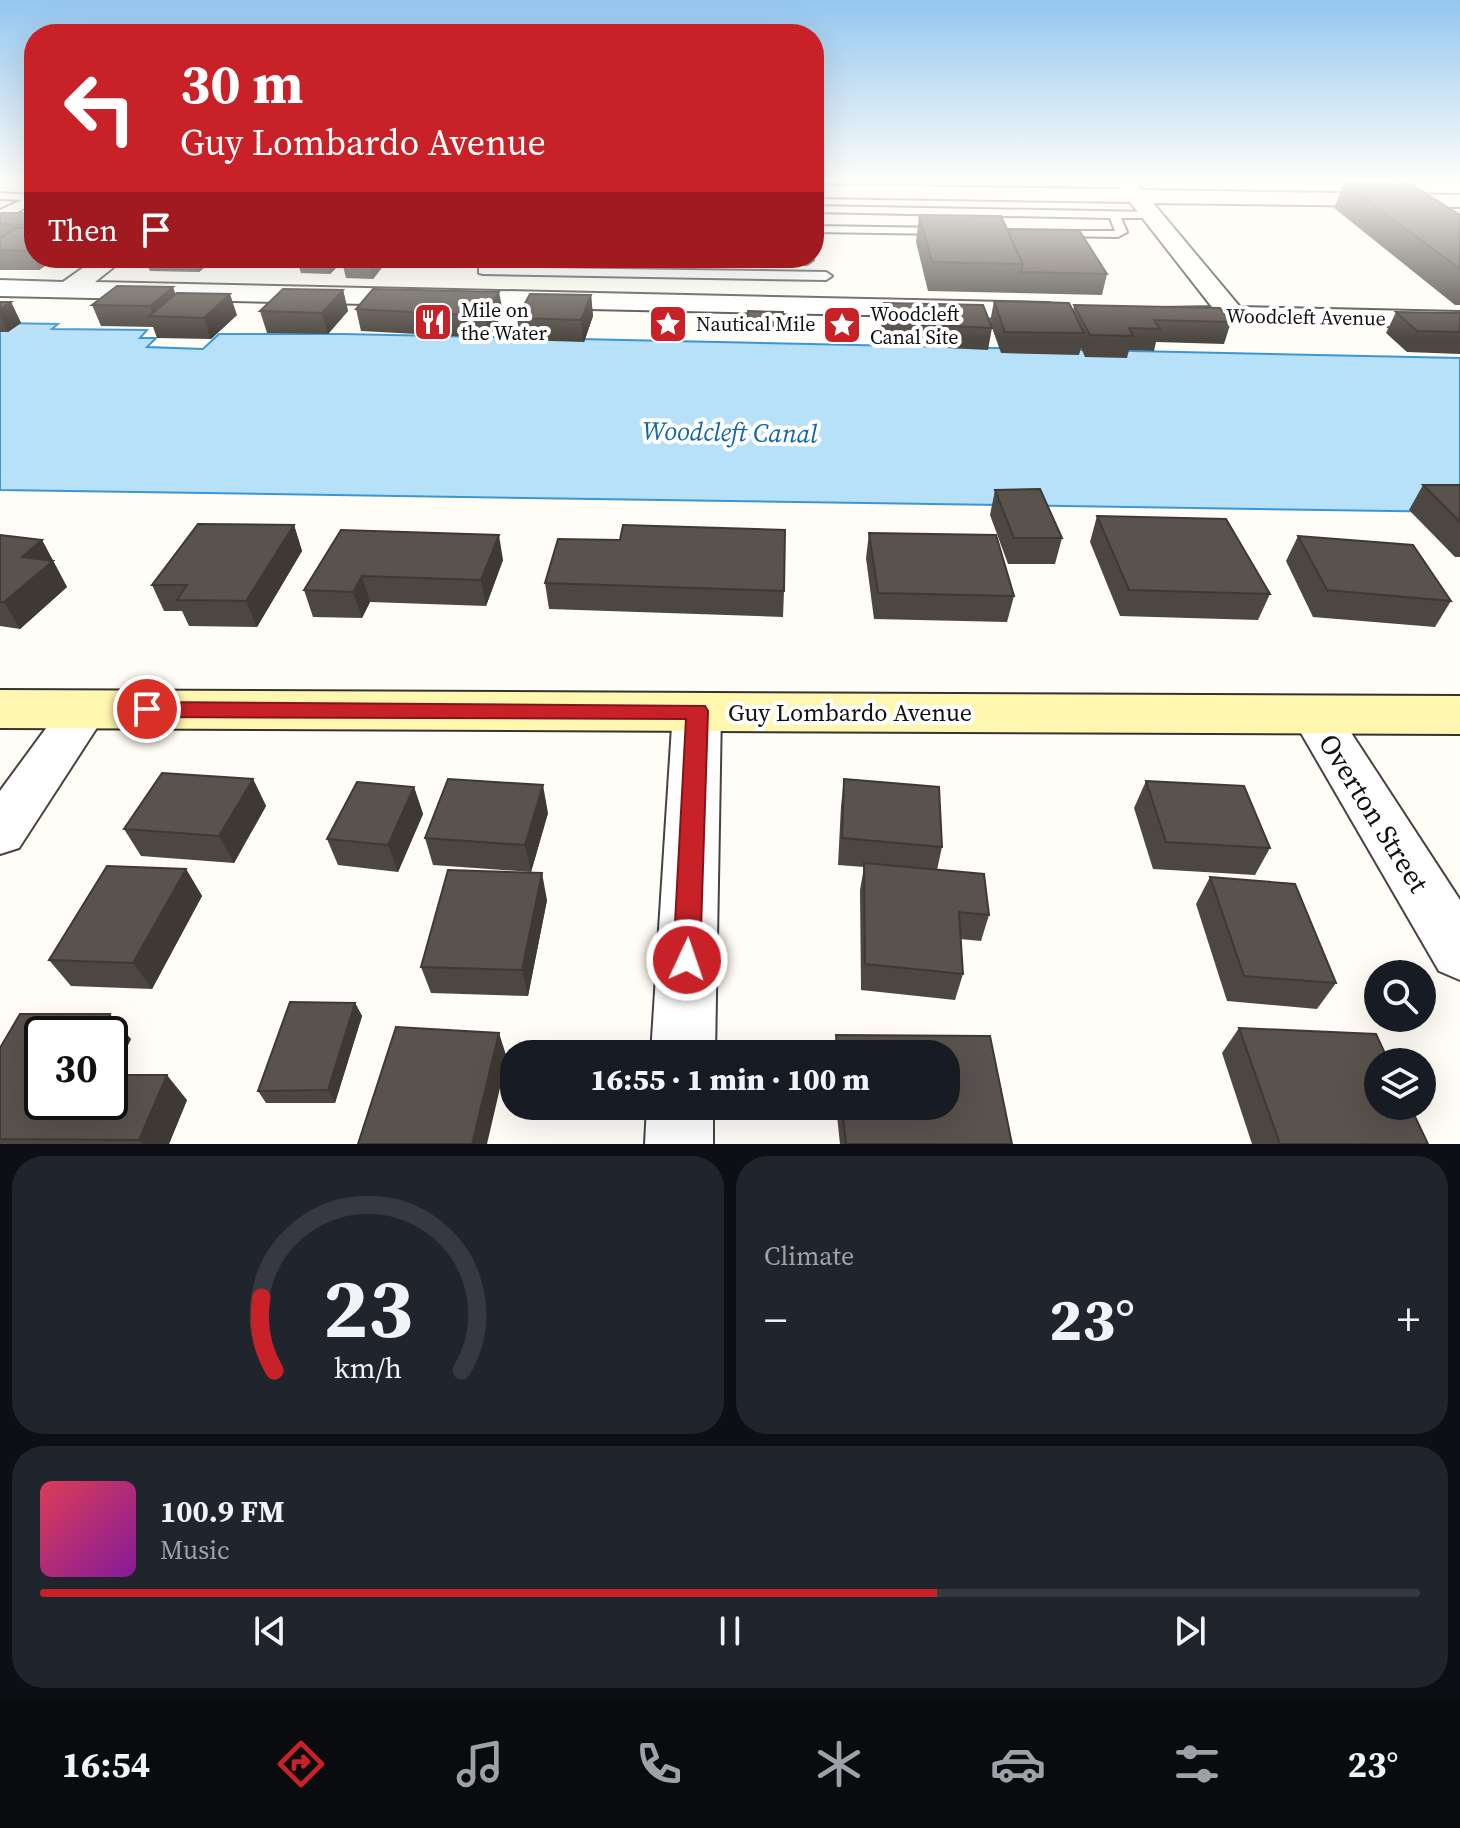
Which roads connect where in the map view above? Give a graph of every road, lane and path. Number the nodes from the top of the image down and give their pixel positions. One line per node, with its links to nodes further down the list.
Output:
1 (1093, 233): 2 (lane)
2 (1119, 233)
3 (1166, 233): 14 (street)
4 (99, 268): 9 (street)
5 (817, 268): 7 (lane)
6 (483, 270): 7 (lane); 10 (lane)
7 (826, 276): 11 (lane)
8 (0, 288): 9 (street)
9 (68, 290): 10 (street)
10 (465, 299): 11 (street)
11 (827, 307): 12 (street)
12 (1071, 312)
13 (1148, 314): 14 (street, Woodcleft Avenue)
14 (1233, 316): 15 (street, Woodcleft Avenue)
15 (1460, 320)
16 (0, 709): 17 (street, Guy Lombardo Avenue)
17 (86, 709): 18 (street, Guy Lombardo Avenue); 21 (street)
18 (697, 711): 19 (street, Guy Lombardo Avenue); 23 (street)
19 (1314, 714): 20 (street, Guy Lombardo Avenue); 22 (street, Overton Street)
20 (1460, 715)
21 (0, 832)
22 (1460, 952)
23 (684, 1040)
24 (680, 1120): 25 (street)
25 (679, 1144)

